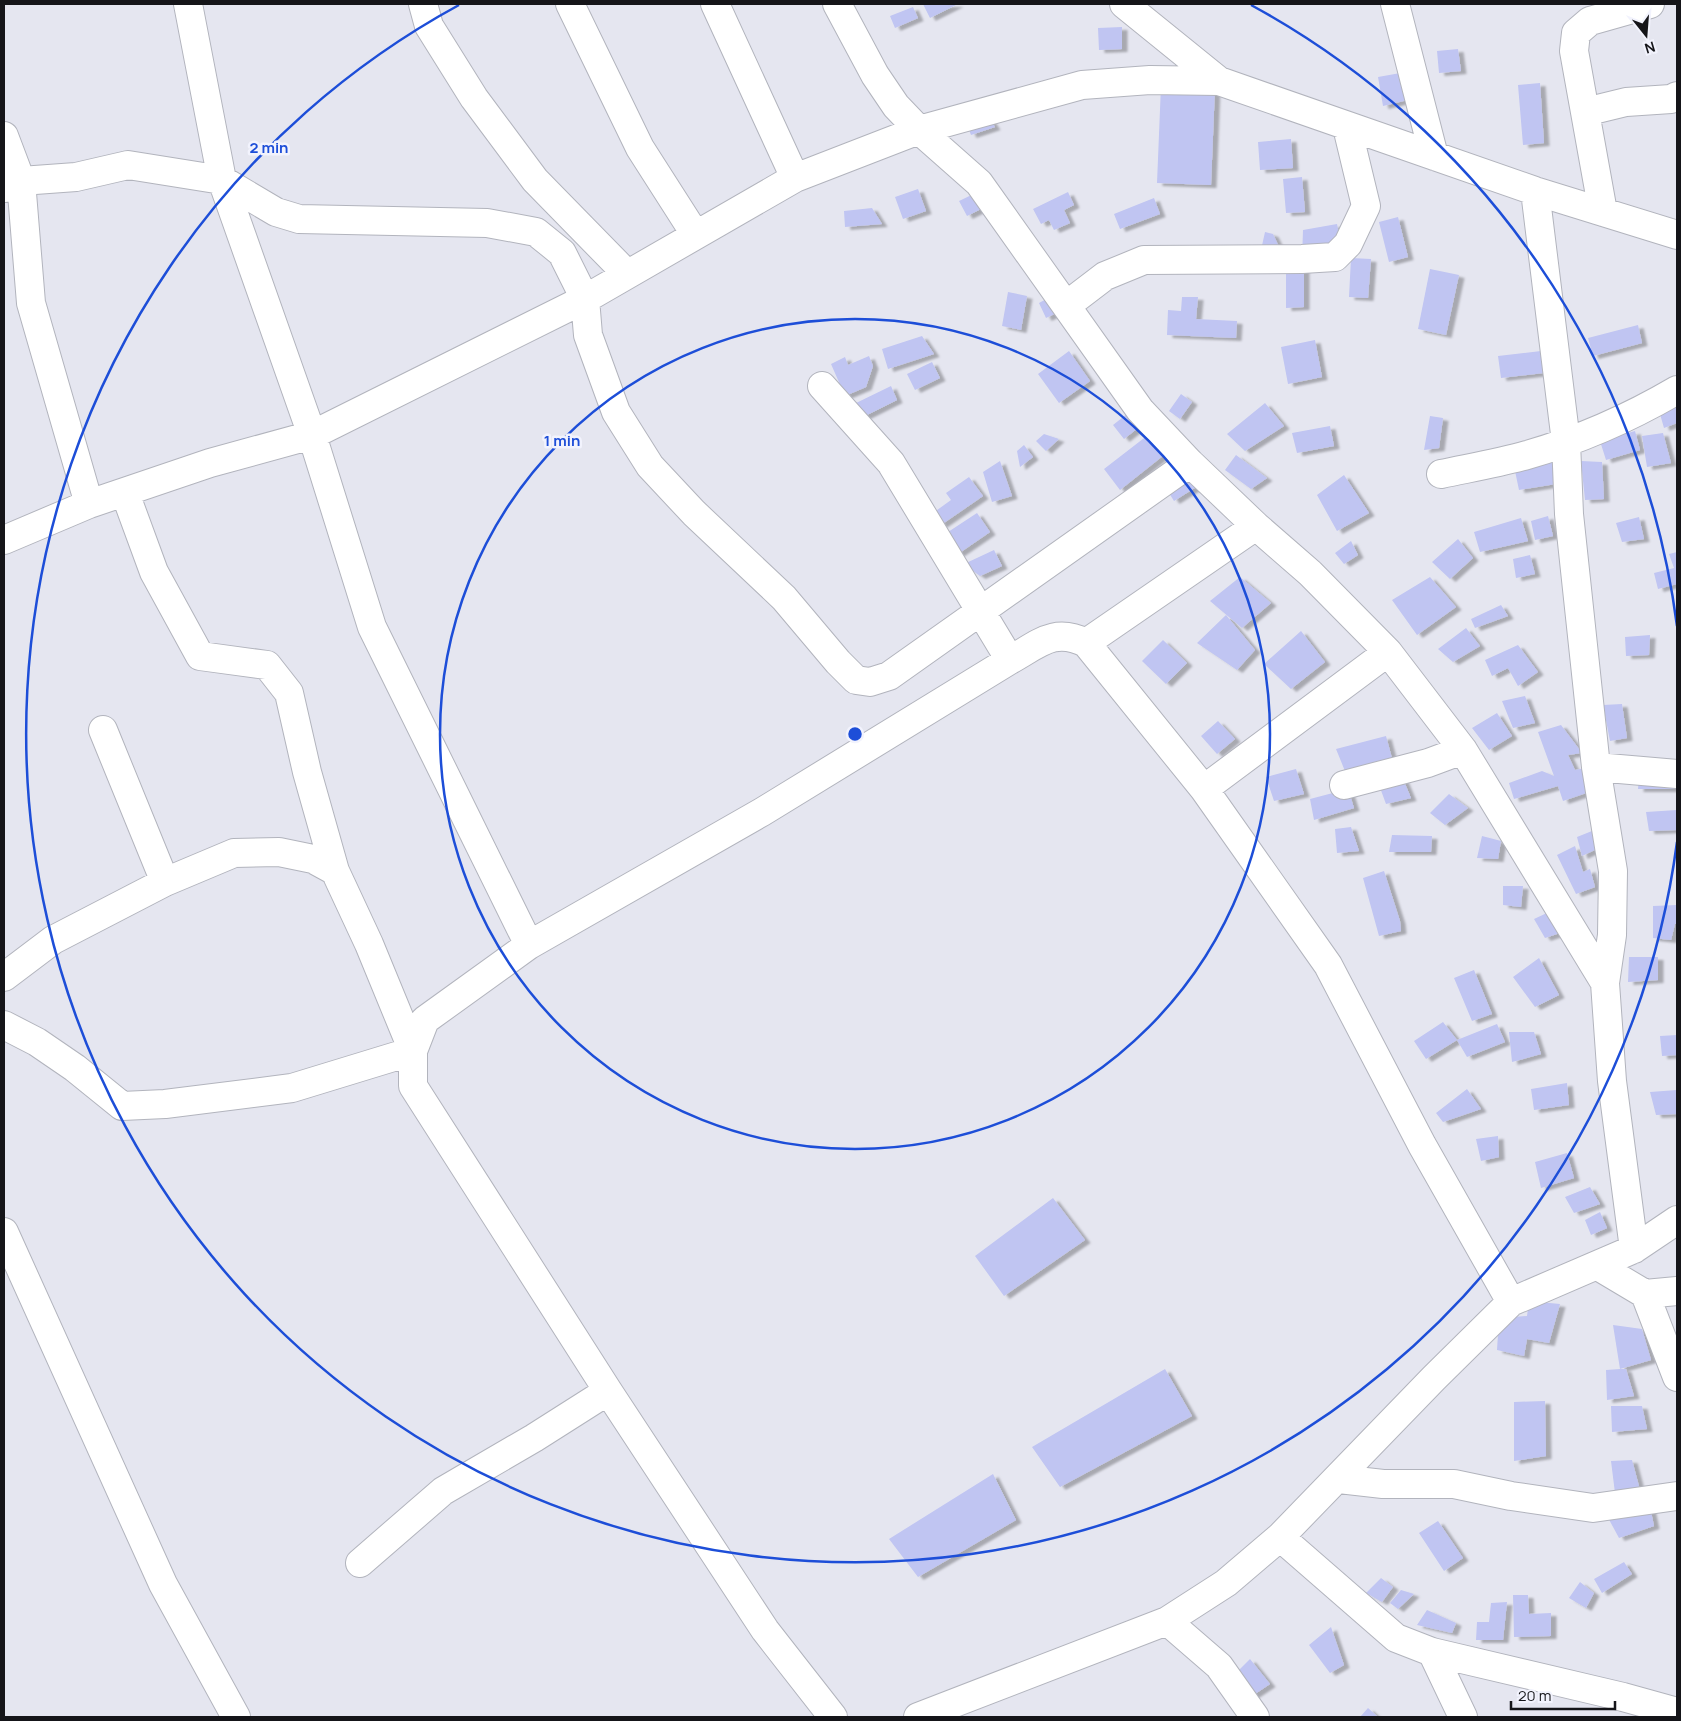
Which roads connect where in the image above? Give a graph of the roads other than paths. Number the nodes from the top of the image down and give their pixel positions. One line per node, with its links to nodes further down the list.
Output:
1 (188, 4): 17 (street)
2 (423, 4): 23 (street)
3 (570, 4): 21 (street)
4 (714, 4): 16 (street)
5 (837, 4): 13 (street)
6 (1124, 4): 9 (street)
7 (1395, 4): 15 (street)
8 (1650, 4): 11 (street)
9 (1219, 81): 12 (street); 13 (street)
10 (1677, 96): 11 (street)
11 (1585, 112): 20 (street)
12 (1347, 127): 15 (street); 25 (street)
13 (919, 130): 16 (street); 25 (street)
14 (4, 136): 18 (street)
15 (1434, 156): 19 (street)
16 (795, 178): 21 (street)
17 (222, 180): 18 (street); 24 (street); 28 (street)
18 (12, 185): 33 (street)
19 (1535, 191): 20 (street); 29 (street)
20 (1603, 212): 22 (street)
21 (695, 234): 23 (street)
22 (1677, 235)
23 (627, 274): 24 (street)
24 (585, 299): 28 (street); 36 (street)
25 (1067, 306): 30 (street)
26 (822, 386): 36 (street)
27 (1677, 390): 29 (street)
28 (312, 435): 32 (street); 48 (street)
29 (1566, 442): 31 (street); 42 (street)
30 (1190, 463): 34 (street); 36 (street)
31 (1441, 474)
32 (125, 493): 33 (street); 46 (street)
33 (89, 504): 35 (street)
34 (1256, 526): 37 (street); 38 (street)
35 (4, 540)
36 (980, 610): 39 (street)
37 (1086, 643): 39 (street); 45 (street)
38 (1388, 652): 41 (street); 45 (street)
39 (1010, 660): 48 (street)
40 (103, 730): 47 (street)
41 (1463, 750): 44 (street); 50 (street)
42 (1596, 767): 43 (street); 50 (street)
43 (1677, 774)
44 (1344, 784)
45 (1204, 789): 59 (street)
46 (335, 870): 47 (street); 52 (street)
47 (165, 882): 49 (street)
48 (529, 945): 52 (street)
49 (4, 977)
50 (1606, 983): 55 (street)
51 (4, 1025): 52 (street)
52 (413, 1051): 61 (street)
53 (1677, 1220): 55 (street)
54 (4, 1232): 69 (street)
55 (1634, 1249): 56 (street)
56 (1598, 1266): 58 (street); 59 (street)
57 (1677, 1292): 58 (street)
58 (1645, 1294): 60 (street)
59 (1511, 1302): 62 (street)
60 (1677, 1377)
61 (608, 1391): 65 (street); 70 (street)
62 (1339, 1479): 63 (street); 64 (street)
63 (1677, 1496)
64 (1280, 1537): 66 (street); 67 (street)
65 (360, 1563)
66 (1168, 1621): 71 (street); 72 (street)
67 (1432, 1652): 68 (street); 73 (street)
68 (1677, 1712)
69 (236, 1717)
70 (832, 1717)
71 (918, 1717)
72 (1255, 1717)
73 (1463, 1717)

